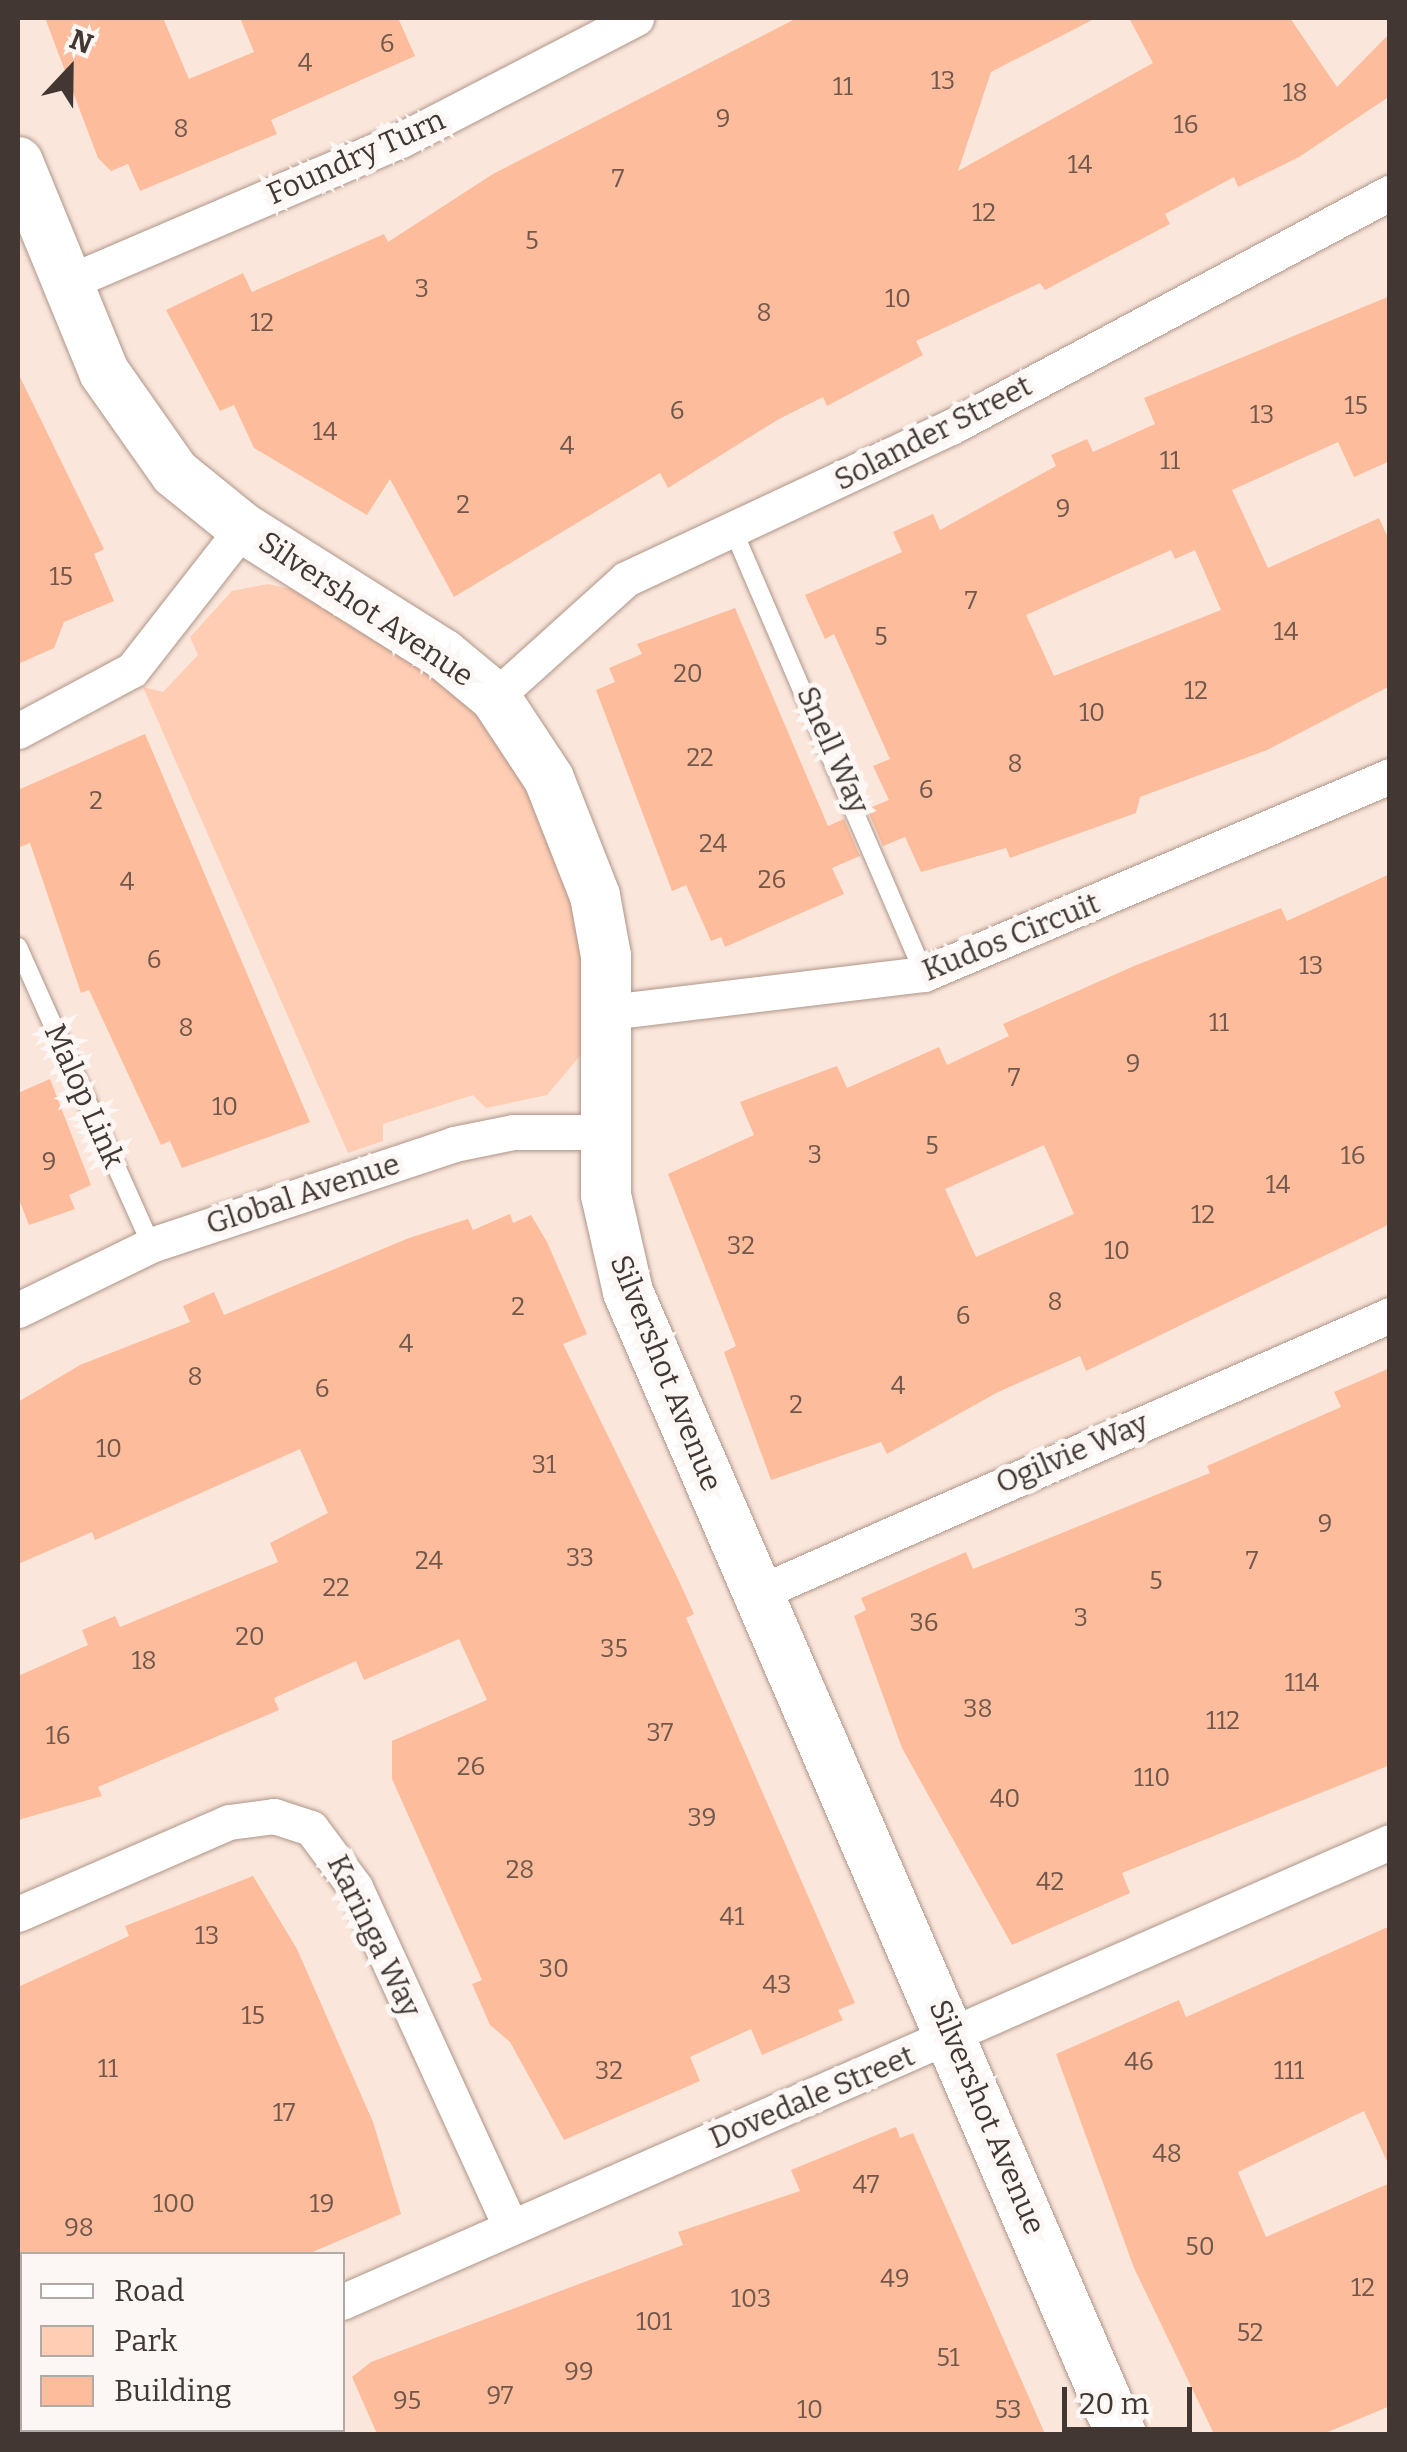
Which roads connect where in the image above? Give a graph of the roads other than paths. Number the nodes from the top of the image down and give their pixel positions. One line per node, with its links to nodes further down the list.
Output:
1 (636, 18): 4 (street, Foundry Turn)
2 (18, 162): 4 (street, Silvershot Avenue)
3 (1390, 193): 6 (street, Solander Street)
4 (69, 282): 5 (street, Silvershot Avenue)
5 (243, 528): 7 (street, Silvershot Avenue); 8 (street)
6 (733, 530): 7 (street, Solander Street); 11 (lane, Snell Way)
7 (495, 697): 12 (street, Silvershot Avenue)
8 (18, 731)
9 (1390, 776): 11 (street, Kudos Circuit)
10 (18, 947): 14 (lane, Malop Link)
11 (924, 974): 12 (street, Kudos Circuit)
12 (609, 1012): 13 (street, Silvershot Avenue)
13 (602, 1132): 14 (street, Global Avenue); 17 (street, Silvershot Avenue)
14 (152, 1245): 15 (street, Global Avenue)
15 (18, 1310)
16 (1390, 1316): 17 (street, Ogilvie Way)
17 (756, 1594): 20 (street, Silvershot Avenue)
18 (1390, 1842): 20 (street, Dovedale Street)
19 (18, 1914): 21 (street, Karinga Way)
20 (953, 2036): 21 (street, Dovedale Street); 23 (street, Silvershot Avenue)
21 (511, 2227): 22 (street, Dovedale Street)
22 (345, 2301)
23 (1121, 2434)

